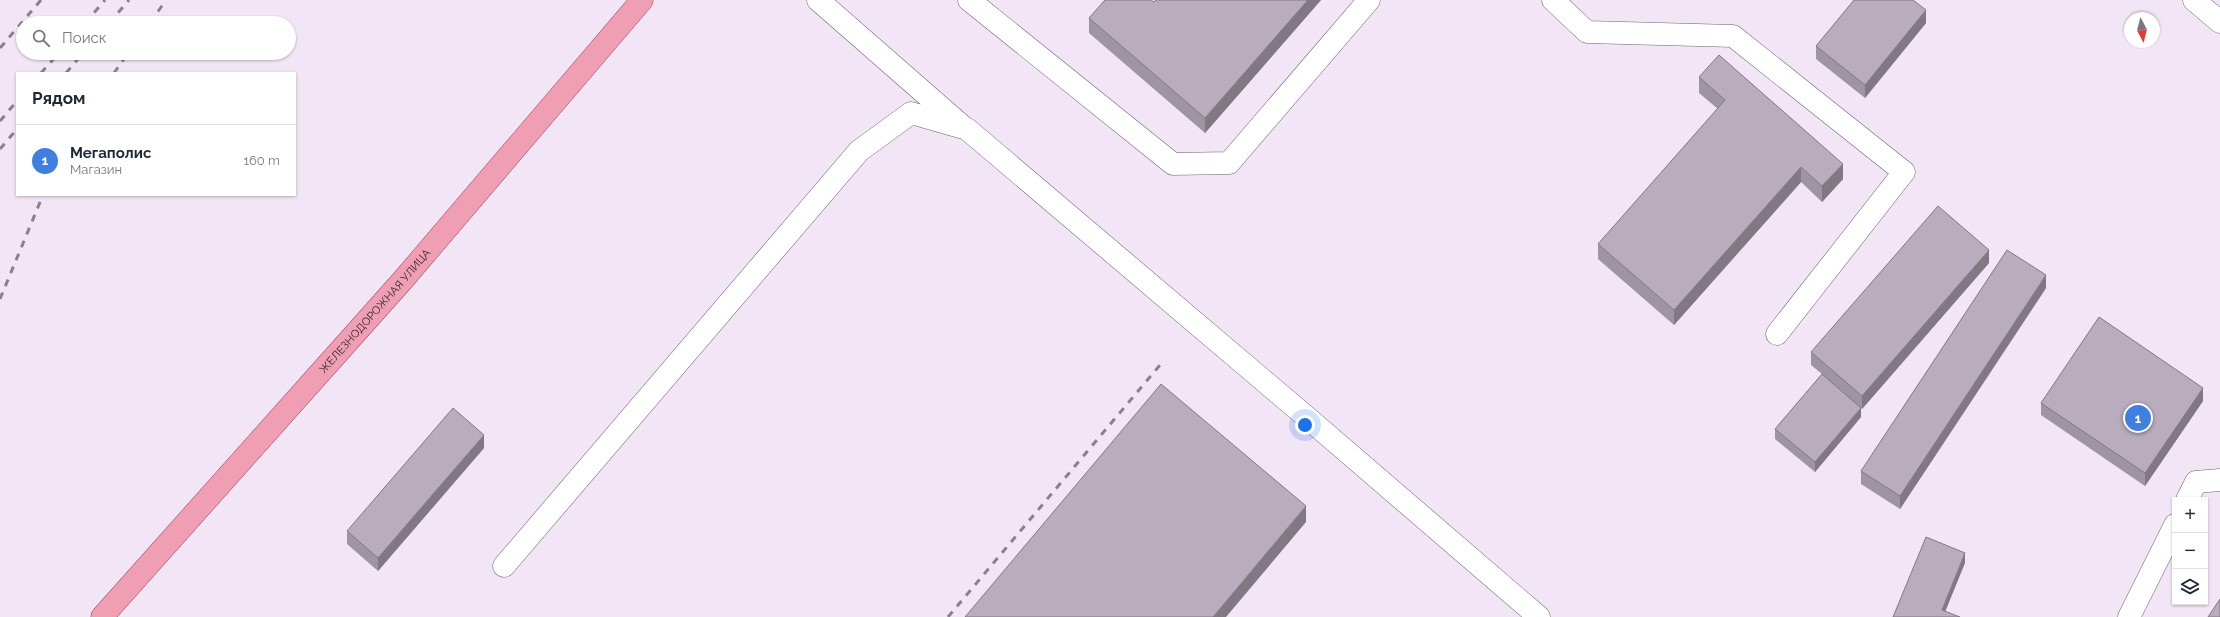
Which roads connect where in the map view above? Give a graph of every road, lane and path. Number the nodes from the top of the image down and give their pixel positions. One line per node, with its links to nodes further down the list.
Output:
1 (642, 0): 14 (main road, ЖЕЛЕЗНОДОРОЖНАЯ УЛИЦА)
2 (818, 0): 8 (lane)
3 (969, 0): 4 (lane)
4 (1369, 0)
5 (1553, 0): 9 (lane)
6 (2194, 0): 7 (lane)
7 (2220, 22)
8 (967, 129): 13 (lane); 15 (lane)
9 (1777, 334)
10 (2220, 480): 11 (lane)
11 (2188, 497)
12 (2172, 531): 16 (lane)
13 (504, 566)
14 (102, 617)
15 (1538, 617)
16 (2129, 617)

